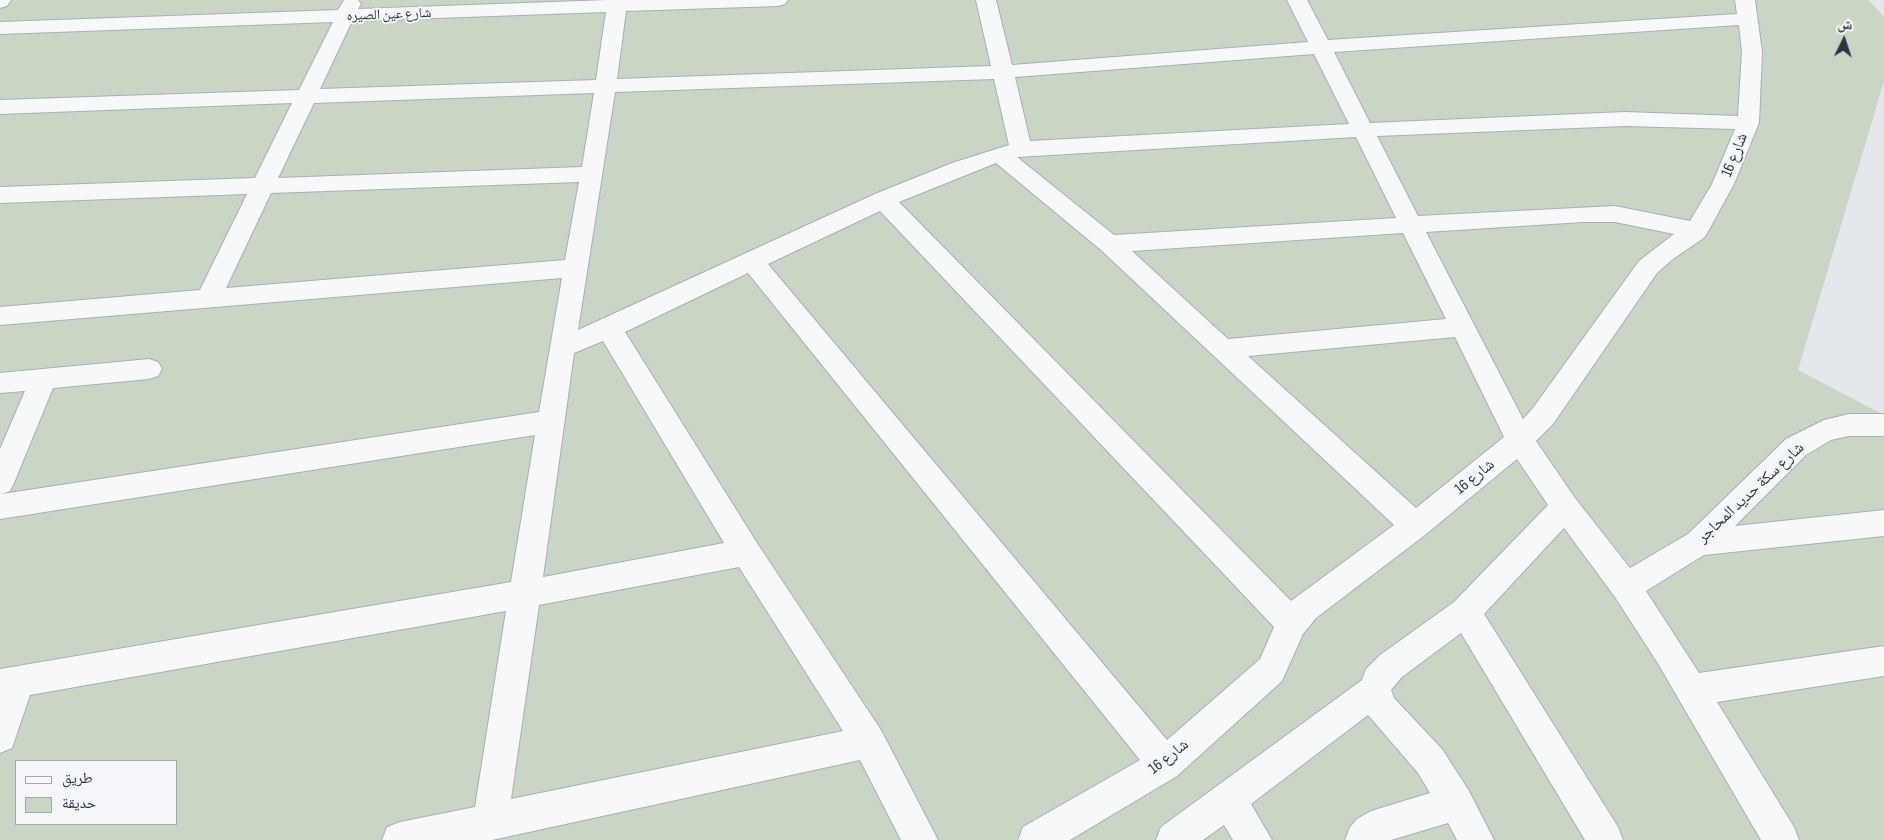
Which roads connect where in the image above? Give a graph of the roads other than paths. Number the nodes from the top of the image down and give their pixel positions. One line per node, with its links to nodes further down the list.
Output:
1 (778, 0): 4 (lane, شارع عين الصيره)
2 (986, 0): 9 (lane)
3 (1297, 0): 8 (lane)
4 (617, 3): 5 (lane, شارع عين الصيره); 10 (lane)
5 (348, 8): 7 (lane, شارع عين الصيره); 11 (lane)
6 (1746, 9): 8 (lane); 13 (lane, شارع 16)
7 (0, 28)
8 (1320, 47): 9 (lane); 14 (lane)
9 (1005, 72): 10 (lane); 15 (lane)
10 (606, 86): 11 (lane); 16 (lane)
11 (307, 94): 12 (lane); 17 (lane)
12 (0, 107)
13 (1748, 123): 14 (lane); 21 (lane, شارع 16)
14 (1363, 130): 15 (lane); 20 (lane)
15 (1010, 151): 19 (lane); 22 (lane)
16 (592, 174): 17 (lane); 24 (lane)
17 (263, 184): 18 (lane); 25 (lane)
18 (0, 195)
19 (883, 200): 23 (lane); 47 (lane)
20 (1412, 226): 21 (lane); 22 (lane); 27 (lane)
21 (1698, 230): 36 (lane, شارع 16)
22 (1108, 244): 30 (lane)
23 (752, 261): 28 (lane); 54 (lane)
24 (575, 268): 25 (lane); 29 (lane)
25 (208, 299): 26 (lane)
26 (0, 316)
27 (1463, 327): 30 (lane); 36 (lane)
28 (609, 328): 29 (lane); 43 (lane)
29 (562, 348): 34 (lane)
30 (1222, 348): 41 (lane)
31 (149, 369): 32 (lane)
32 (43, 379): 33 (lane); 37 (lane)
33 (0, 383)
34 (551, 421): 38 (lane); 45 (lane)
35 (1884, 425): 42 (lane, شارع سكة حديد المحاجر)
36 (1520, 440): 39 (lane); 41 (lane, شارع 16)
37 (0, 483)
38 (0, 507)
39 (1565, 507): 44 (lane); 46 (lane)
40 (1884, 523): 42 (lane)
41 (1415, 526): 47 (lane, شارع 16)
42 (1699, 543): 44 (lane, شارع سكة حديد المحاجر)
43 (746, 552): 45 (lane); 53 (lane)
44 (1626, 587): 51 (lane)
45 (524, 594): 49 (lane); 57 (lane)
46 (1465, 612): 50 (lane); 65 (lane)
47 (1292, 624): 54 (lane, شارع 16)
48 (1884, 661): 51 (lane)
49 (9, 684): 52 (lane)
50 (1374, 690): 55 (lane); 56 (lane)
51 (1692, 690): 66 (lane)
52 (0, 736)
53 (869, 742): 57 (lane); 59 (lane)
54 (1165, 764): 60 (lane, شارع 16)
55 (1228, 799): 61 (lane); 62 (lane)
56 (1457, 803): 63 (lane); 64 (lane)
57 (490, 823): 58 (lane)
58 (400, 840)
59 (920, 840)
60 (1036, 840)
61 (1174, 840)
62 (1254, 840)
63 (1363, 840)
64 (1476, 840)
65 (1605, 840)
66 (1781, 840)

